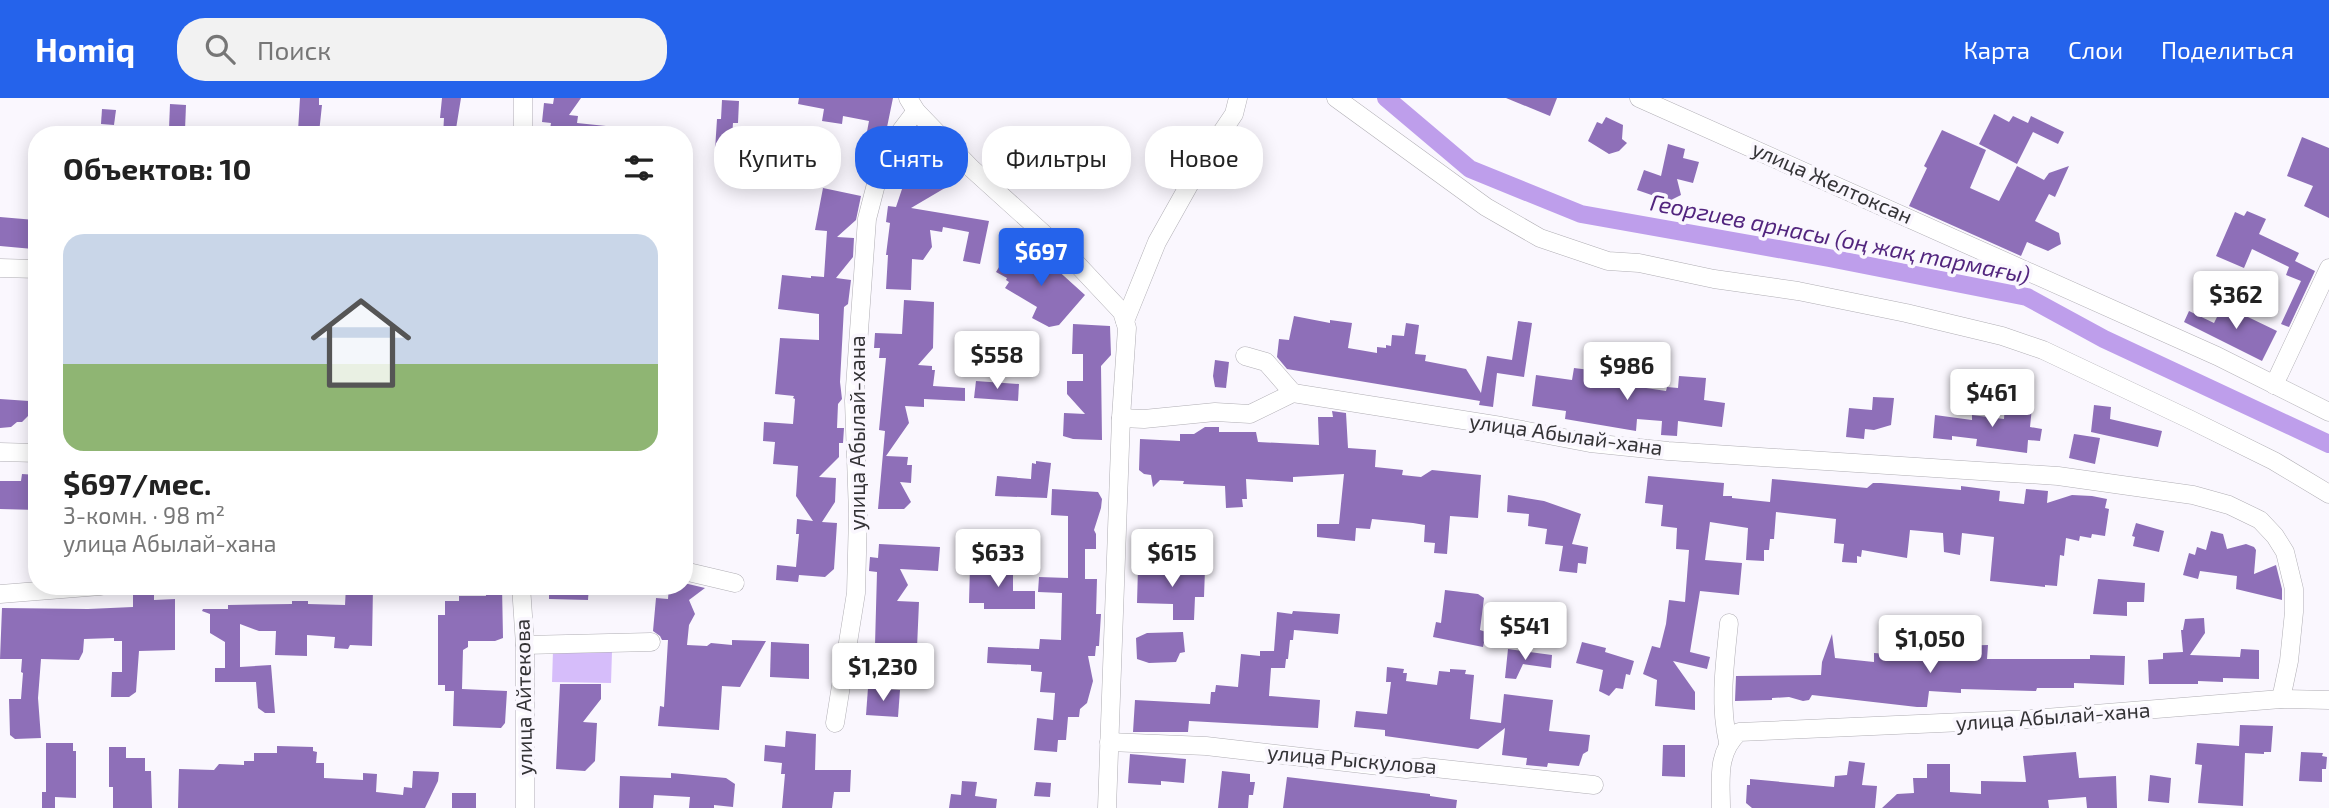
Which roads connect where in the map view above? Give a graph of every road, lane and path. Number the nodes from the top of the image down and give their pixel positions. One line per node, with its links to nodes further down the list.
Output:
1 (523, 98): 7 (street)
2 (1250, 98): 6 (street)
3 (1336, 98): 19 (street)
4 (1639, 98): 13 (street, улица Желтоксан)
5 (912, 105): 11 (street, улица Абылай-хана); 30 (street, улица Абылай-хана)
6 (1236, 106): 11 (street)
7 (523, 126)
8 (0, 268): 10 (street)
9 (2329, 268): 13 (street)
10 (28, 269)
11 (1125, 321): 16 (street)
12 (1245, 356): 14 (street)
13 (2274, 384): 15 (street, улица Желтоксан)
14 (1293, 393): 16 (street); 28 (street, улица Абылай-хана)
15 (2329, 412)
16 (1121, 418): 31 (street)
17 (0, 452): 18 (street)
18 (28, 453)
19 (2329, 494)
20 (693, 572): 21 (street)
21 (734, 583)
22 (28, 592): 23 (street)
23 (0, 594)
24 (522, 595): 27 (street, улица Айтекова)
25 (1728, 623): 32 (street)
26 (650, 642): 27 (street)
27 (525, 645): 34 (street, улица Айтекова)
28 (2281, 699): 29 (street, улица Абылай-хана); 32 (street, улица Абылай-хана)
29 (2329, 700)
30 (835, 723)
31 (1110, 742): 33 (street, улица Рыскулова); 35 (street)
32 (1728, 742): 36 (street)
33 (1594, 785)
34 (525, 808)
35 (1107, 808)
36 (1721, 808)

